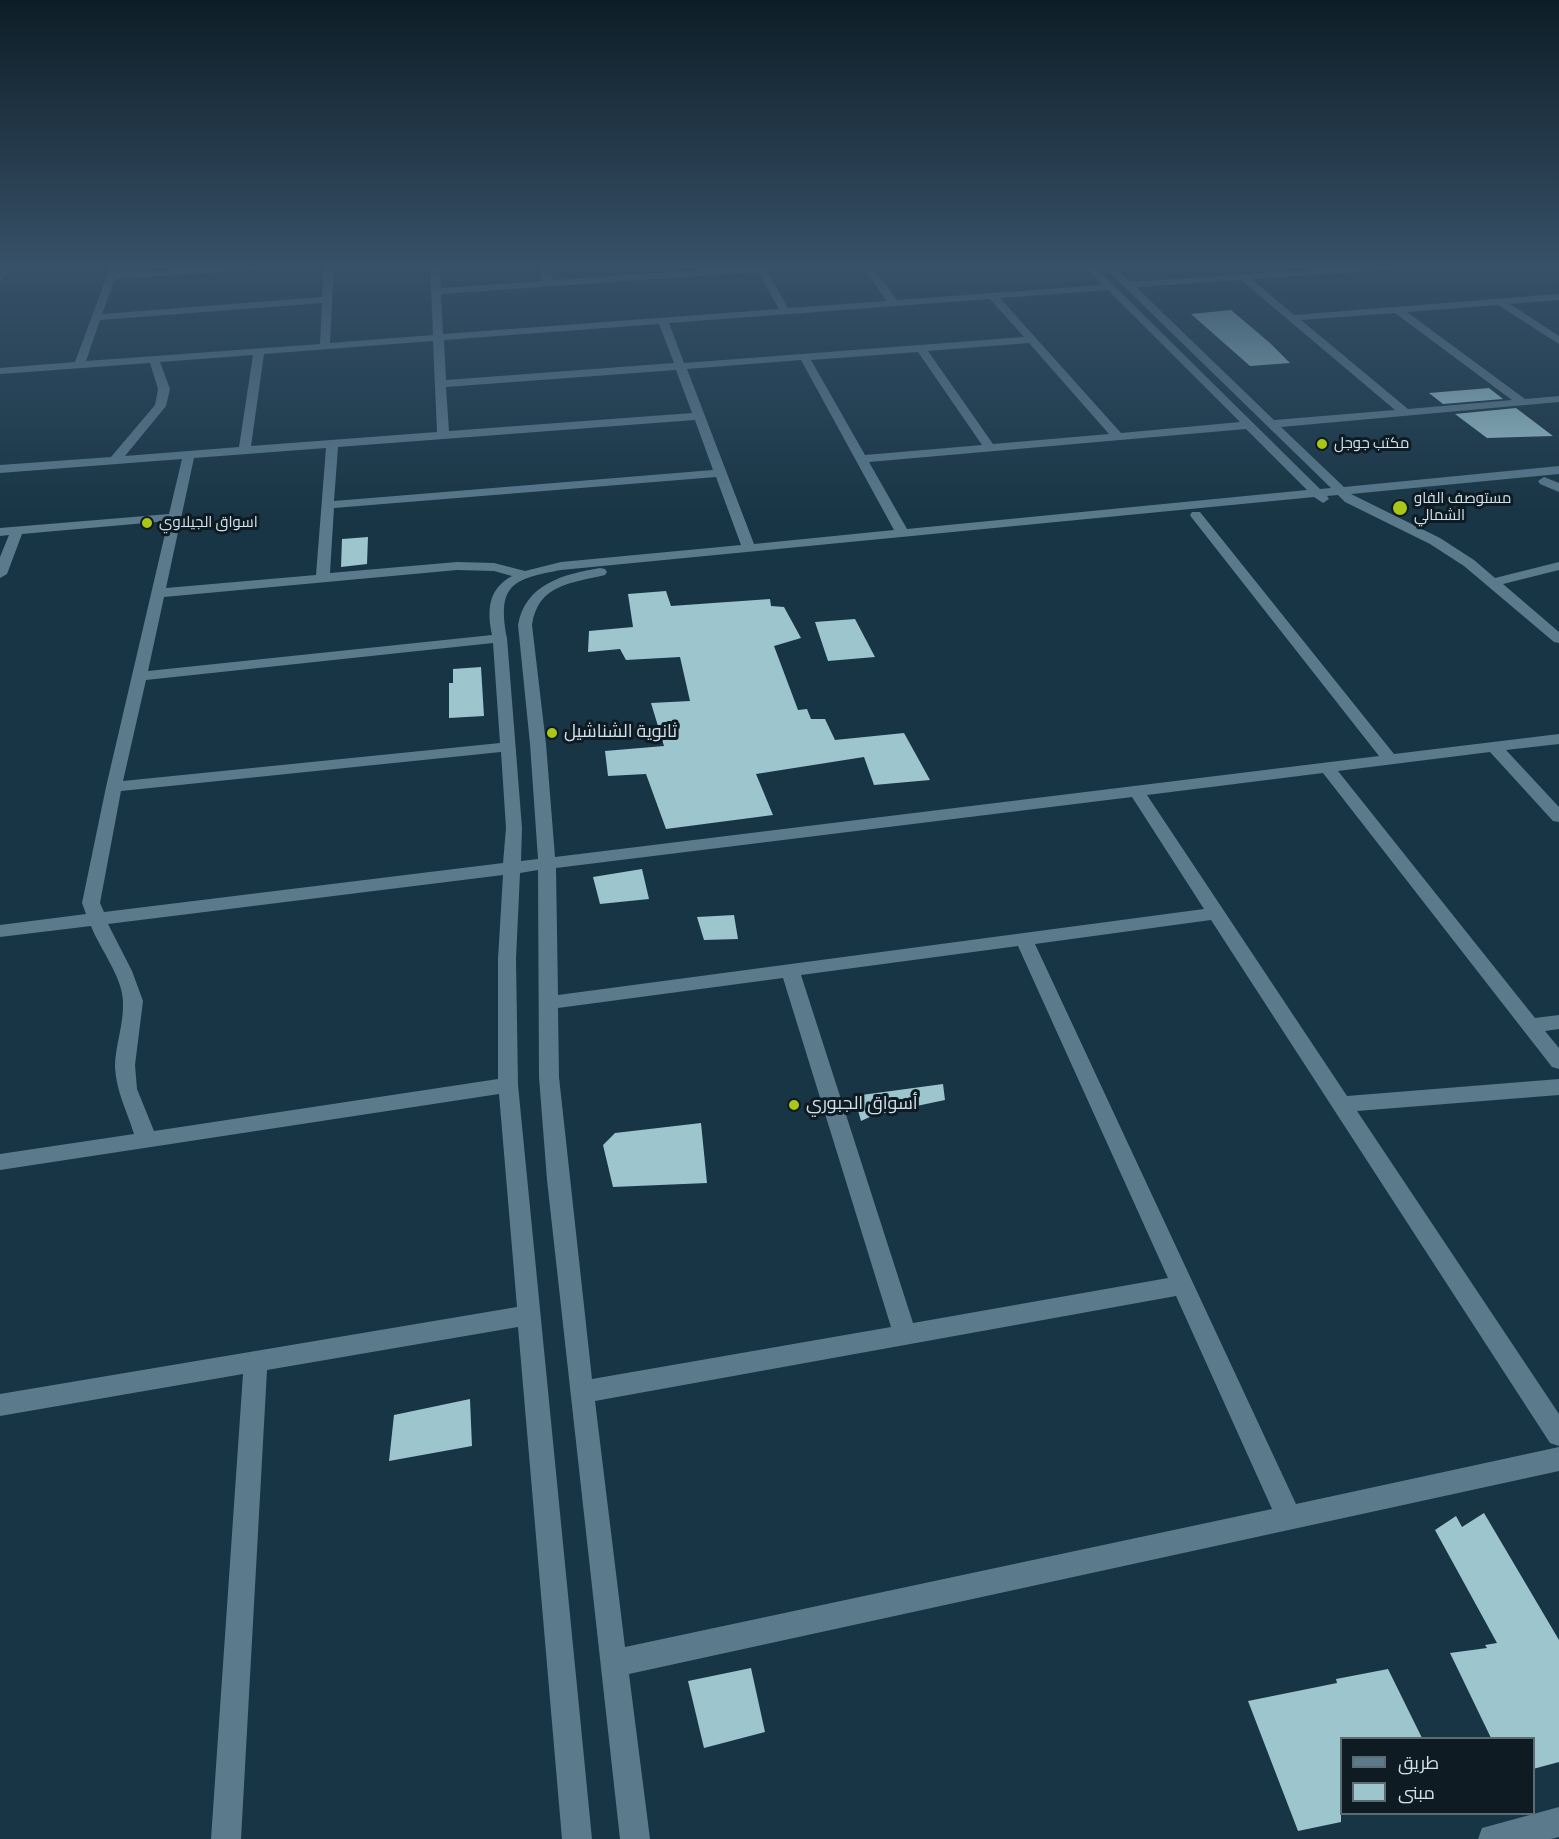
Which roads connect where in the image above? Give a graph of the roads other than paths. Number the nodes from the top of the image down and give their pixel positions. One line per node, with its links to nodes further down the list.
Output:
1 (84, 351): 14 (street)
2 (259, 351): 13 (street); 28 (street)
3 (440, 351): 17 (street)
4 (674, 351): 15 (street)
5 (884, 351): 12 (street)
6 (923, 351): 27 (street)
7 (1042, 351): 25 (street)
8 (1174, 351): 23 (street)
9 (1196, 351): 22 (street)
10 (1331, 351): 20 (street)
11 (1453, 351): 19 (street)
12 (804, 357): 15 (street); 30 (street)
13 (154, 359): 14 (street); 31 (street)
14 (79, 365): 16 (street)
15 (680, 366): 17 (street); 21 (street)
16 (0, 371)
17 (441, 384): 24 (street)
18 (1559, 399): 19 (street)
19 (1522, 402): 20 (street)
20 (1405, 412): 22 (street)
21 (699, 416): 24 (street); 34 (street)
22 (1271, 424): 36 (street)
23 (1249, 425): 25 (street); 36 (street)
24 (443, 435): 26 (street)
25 (1118, 437): 27 (street)
26 (332, 444): 28 (street); 37 (street)
27 (990, 448): 30 (street)
28 (244, 450): 29 (street)
29 (189, 455): 31 (street); 39 (street)
30 (862, 459): 42 (street)
31 (116, 460): 32 (street)
32 (0, 469)
33 (1559, 470): 36 (street)
34 (720, 473): 37 (street); 43 (street)
35 (1554, 483): 36 (street)
36 (1333, 496): 38 (street); 42 (street); 48 (street)
37 (328, 505): 47 (street)
38 (1196, 515): 56 (street); 61 (street)
39 (175, 518): 40 (street); 49 (street)
40 (17, 530): 41 (street); 45 (street)
41 (0, 532)
42 (902, 532): 43 (street)
43 (748, 546): 46 (street)
44 (1559, 566): 48 (street)
45 (0, 574)
46 (526, 575): 47 (street); 50 (street)
47 (323, 578): 49 (street)
48 (1492, 583): 51 (street)
49 (158, 593): 52 (street)
50 (500, 638): 52 (street); 54 (street)
51 (1559, 639)
52 (139, 676): 58 (street)
53 (1559, 739): 55 (street)
54 (508, 747): 58 (street); 62 (street)
55 (1494, 747): 56 (street); 60 (street)
56 (1390, 760): 57 (street)
57 (1327, 768): 59 (street); 70 (street)
58 (114, 787): 64 (street)
59 (1136, 791): 61 (street); 63 (street)
60 (1559, 817)
61 (547, 864): 62 (street); 68 (street)
62 (513, 868): 64 (street); 72 (street)
63 (1216, 913): 66 (street); 74 (street)
64 (97, 919): 65 (street); 75 (street)
65 (0, 931)
66 (1024, 939): 67 (street); 77 (street)
67 (790, 970): 68 (street); 79 (street)
68 (547, 1003): 81 (street)
69 (1559, 1022): 70 (street)
70 (1531, 1026): 71 (street)
71 (1559, 1062)
72 (508, 1085): 75 (street); 78 (street)
73 (1559, 1087): 74 (street)
74 (1342, 1104): 83 (street)
75 (146, 1140): 76 (street)
76 (0, 1162)
77 (1183, 1285): 79 (street); 85 (street)
78 (530, 1315): 80 (street); 89 (street)
79 (905, 1335): 81 (street)
80 (256, 1362): 82 (street); 88 (street)
81 (582, 1392): 86 (street)
82 (0, 1405)
83 (1559, 1435)
84 (1559, 1459): 85 (street)
85 (1289, 1518): 86 (street)
86 (614, 1663): 90 (street)
87 (1559, 1822): 91 (street)
88 (226, 1839)
89 (577, 1839)
90 (635, 1839)
91 (1493, 1839)

